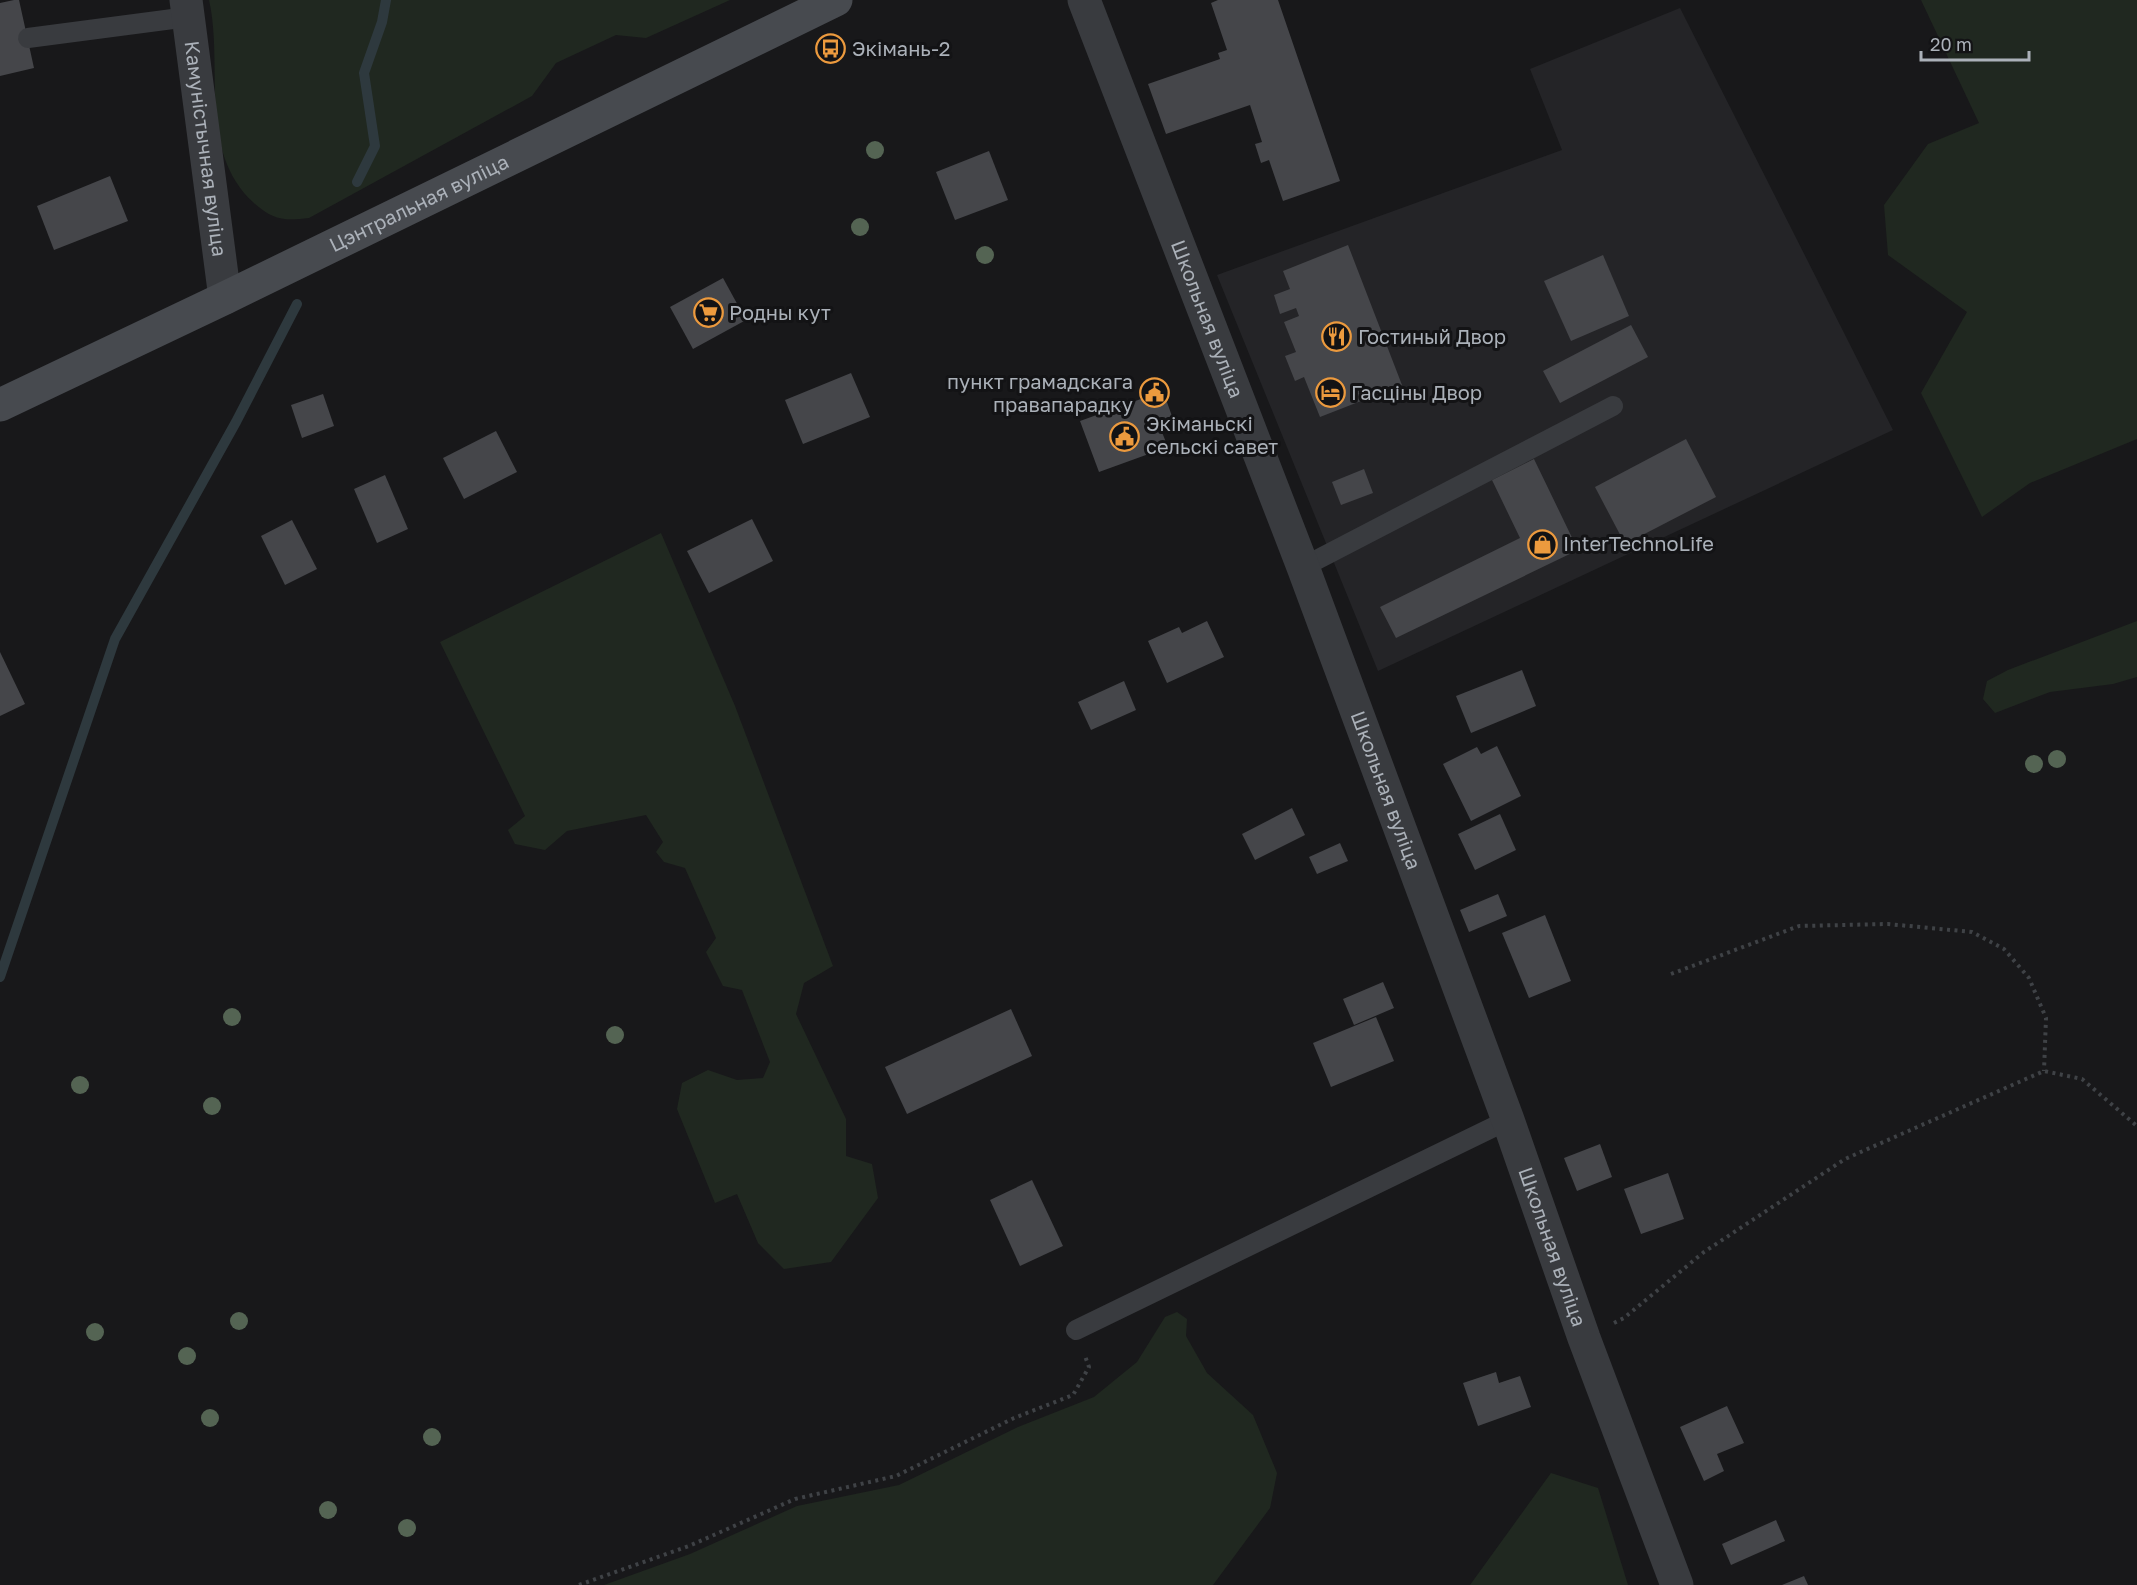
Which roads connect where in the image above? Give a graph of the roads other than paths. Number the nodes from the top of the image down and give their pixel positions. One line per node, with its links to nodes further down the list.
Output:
1 (836, 0): 5 (main road, Цэнтральная вуліца)
2 (1084, 0): 8 (street, Школьная вуліца)
3 (187, 8): 4 (lane); 5 (street, Камуністычная вуліца)
4 (28, 38)
5 (225, 298): 6 (main road, Цэнтральная вуліца)
6 (0, 405)
7 (1613, 406): 8 (lane)
8 (1303, 567): 9 (street, Школьная вуліца)
9 (1508, 1120): 10 (lane); 11 (street, Школьная вуліца)
10 (1076, 1330)
11 (1677, 1585)

